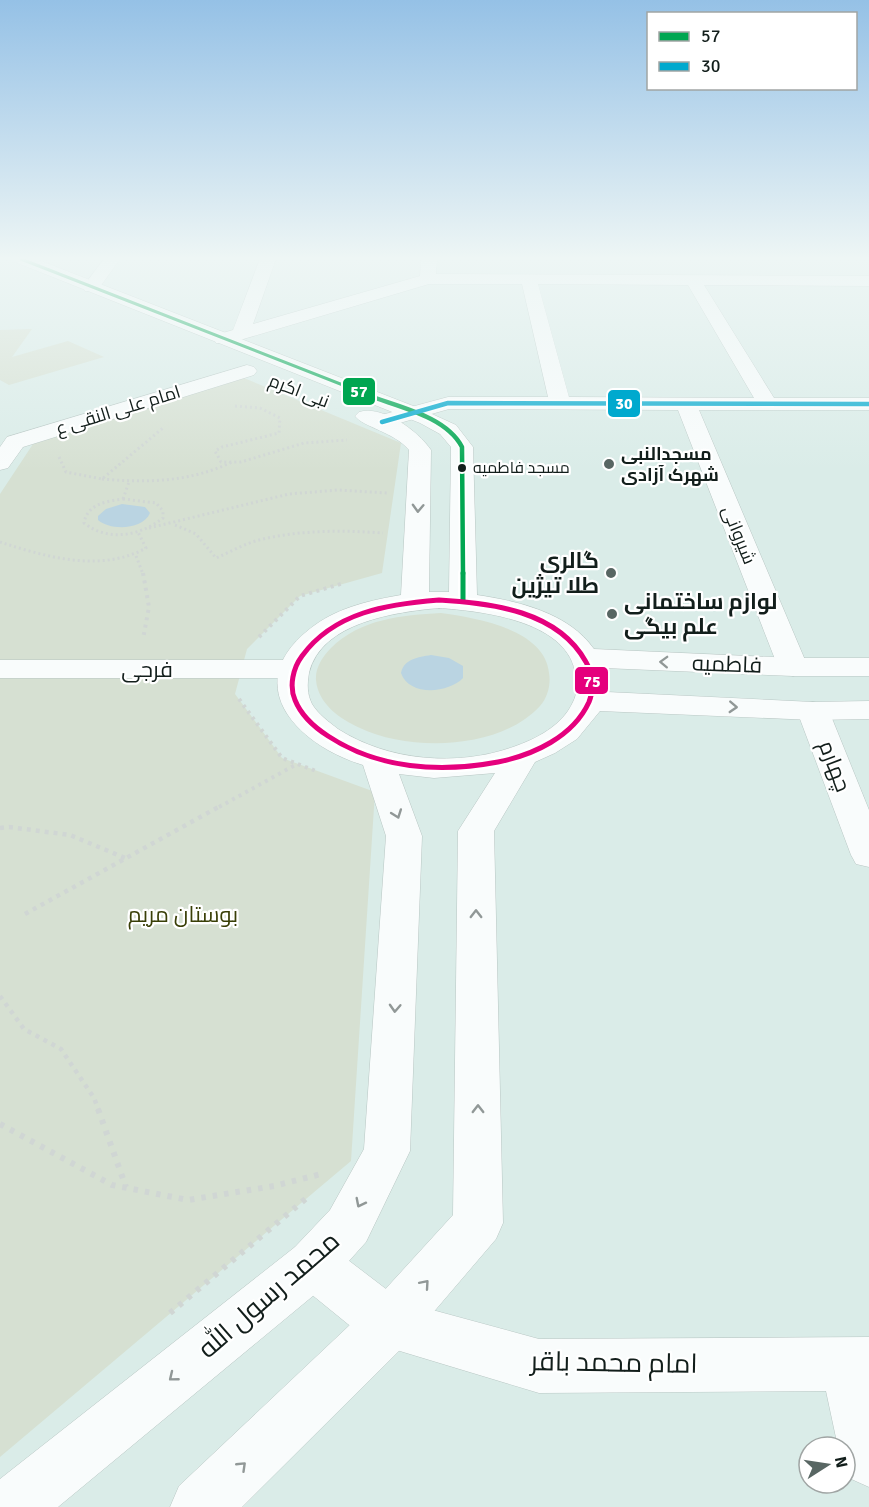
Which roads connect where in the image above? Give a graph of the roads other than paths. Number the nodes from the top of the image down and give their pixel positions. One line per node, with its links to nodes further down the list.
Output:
1 (153, 329): 7 (street)
2 (210, 329): 8 (street, نبی اکرم)
3 (236, 329): 8 (street)
4 (258, 329): 8 (street)
5 (542, 329): 12 (street)
6 (723, 329): 14 (street)
7 (161, 333)
8 (232, 337): 17 (street, نبی اکرم)
9 (225, 362): 10 (street, نبی اکرم)
10 (247, 371): 11 (street, نبی اکرم); 19 (street, امام علی النقی ع)
11 (267, 379)
12 (560, 404): 13 (street); 17 (street)
13 (686, 404): 14 (street); 24 (street, شیروانی)
14 (768, 404): 15 (street)
15 (869, 404)
16 (350, 410): 18 (street, نبی اکرم)
17 (414, 413): 18 (street); 21 (street, نبی اکرم)
18 (381, 422): 22 (street, نبی اکرم, one-way to 22)
19 (7, 442): 20 (street, امام علی النقی ع)
20 (0, 463)
21 (463, 601): 22 (street); 23 (street)
22 (415, 602): 27 (street)
23 (585, 658): 24 (street, فاطمیه, one-way to 23); 28 (street)
24 (793, 667): 25 (street, فاطمیه)
25 (869, 667)
26 (0, 669): 27 (street, فرجی)
27 (294, 669): 32 (street)
28 (590, 701): 30 (street, فاطمیه, one-way to 30); 31 (street)
29 (869, 710): 30 (street, فاطمیه)
30 (813, 711): 33 (street, چهارم)
31 (522, 756): 32 (street); 35 (street, one-way to 31)
32 (377, 759): 34 (street, محمد رسول الله, one-way to 34)
33 (869, 855)
34 (313, 1264): 35 (street, امام محمد باقر); 38 (street, محمد رسول الله, one-way to 38)
35 (389, 1324): 36 (street, امام محمد باقر); 39 (street, one-way to 35)
36 (858, 1364): 37 (street)
37 (869, 1458)
38 (12, 1507)
39 (200, 1507)

